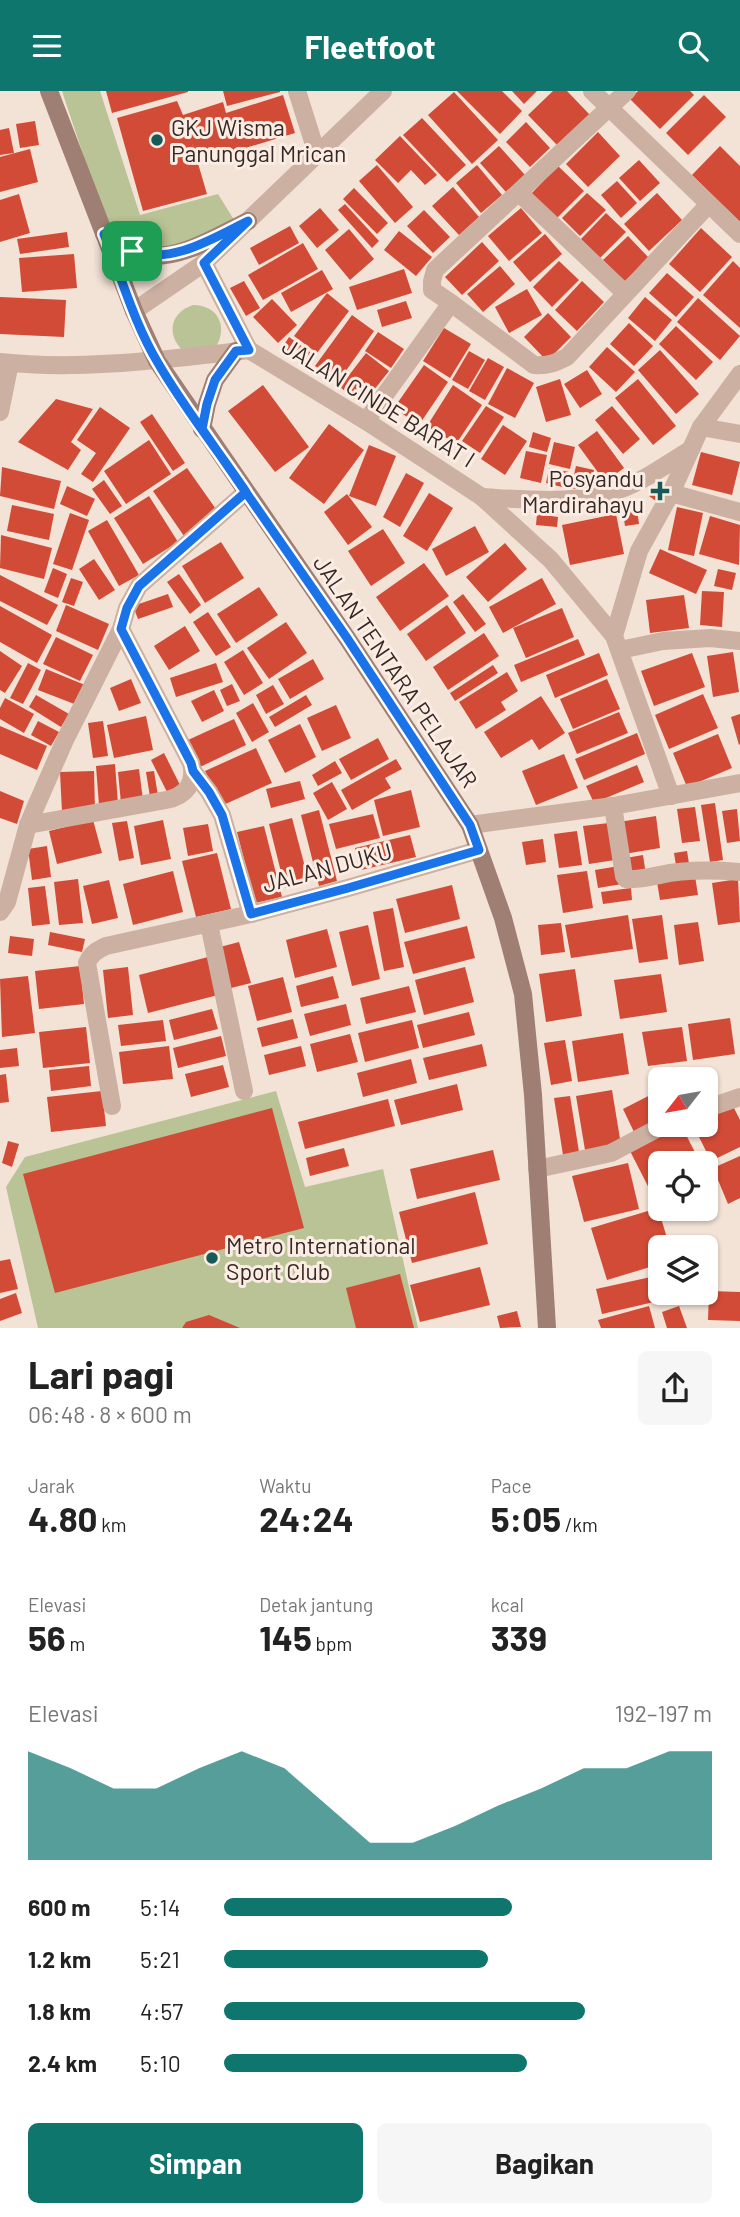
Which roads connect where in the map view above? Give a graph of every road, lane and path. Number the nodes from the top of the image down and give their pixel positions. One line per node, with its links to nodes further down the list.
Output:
1 (49, 91): 11 (main road, JALAN TENTARA PELAJAR)
2 (298, 91): 7 (street)
3 (383, 91): 7 (street)
4 (592, 91): 6 (street)
5 (627, 91): 6 (street)
6 (610, 109): 8 (street); 9 (street)
7 (317, 154): 10 (street)
8 (519, 193): 14 (street); 15 (street)
9 (709, 204): 12 (street); 14 (street)
10 (248, 221): 11 (main road); 13 (street)
11 (104, 234): 16 (main road, JALAN TENTARA PELAJAR)
12 (740, 234)
13 (204, 263): 16 (street); 17 (street)
14 (625, 293): 15 (street)
15 (451, 303): 22 (street)
16 (134, 311): 18 (main road, JALAN TENTARA PELAJAR)
17 (242, 350): 18 (street); 22 (street, JALAN CINDE BARAT I); 24 (main road)
18 (157, 361): 19 (street); 24 (main road, JALAN TENTARA PELAJAR)
19 (5, 362): 21 (street)
20 (740, 374): 23 (street)
21 (0, 412)
22 (366, 421): 29 (street, JALAN CINDE BARAT I)
23 (701, 426): 25 (street); 26 (street)
24 (202, 429): 27 (main road, JALAN TENTARA PELAJAR)
25 (740, 434)
26 (690, 450): 28 (street); 29 (street, JALAN CINDE BARAT I)
27 (246, 492): 31 (street); 39 (main road, JALAN TENTARA PELAJAR)
28 (671, 493): 30 (street); 33 (street)
29 (482, 497): 33 (street, JALAN CINDE BARAT I)
30 (740, 512)
31 (121, 629): 34 (street); 38 (street)
32 (740, 641): 33 (street)
33 (617, 643): 36 (street)
34 (193, 771): 38 (street); 43 (street)
35 (740, 783): 36 (street)
36 (671, 796): 37 (street)
37 (612, 806): 39 (street); 41 (street)
38 (28, 825): 42 (street)
39 (470, 825): 40 (main road, JALAN TENTARA PELAJAR)
40 (479, 850): 43 (street, JALAN DUKU); 50 (main road, JALAN TENTARA PELAJAR)
41 (740, 872)
42 (0, 912)
43 (251, 914): 44 (street, JALAN DUKU)
44 (209, 924): 45 (street); 48 (street, JALAN DUKU)
45 (244, 1091)
46 (740, 1097): 47 (street)
47 (718, 1105)
48 (112, 1106)
49 (648, 1133): 50 (street)
50 (537, 1169): 51 (main road, JALAN TENTARA PELAJAR)
51 (547, 1328)

